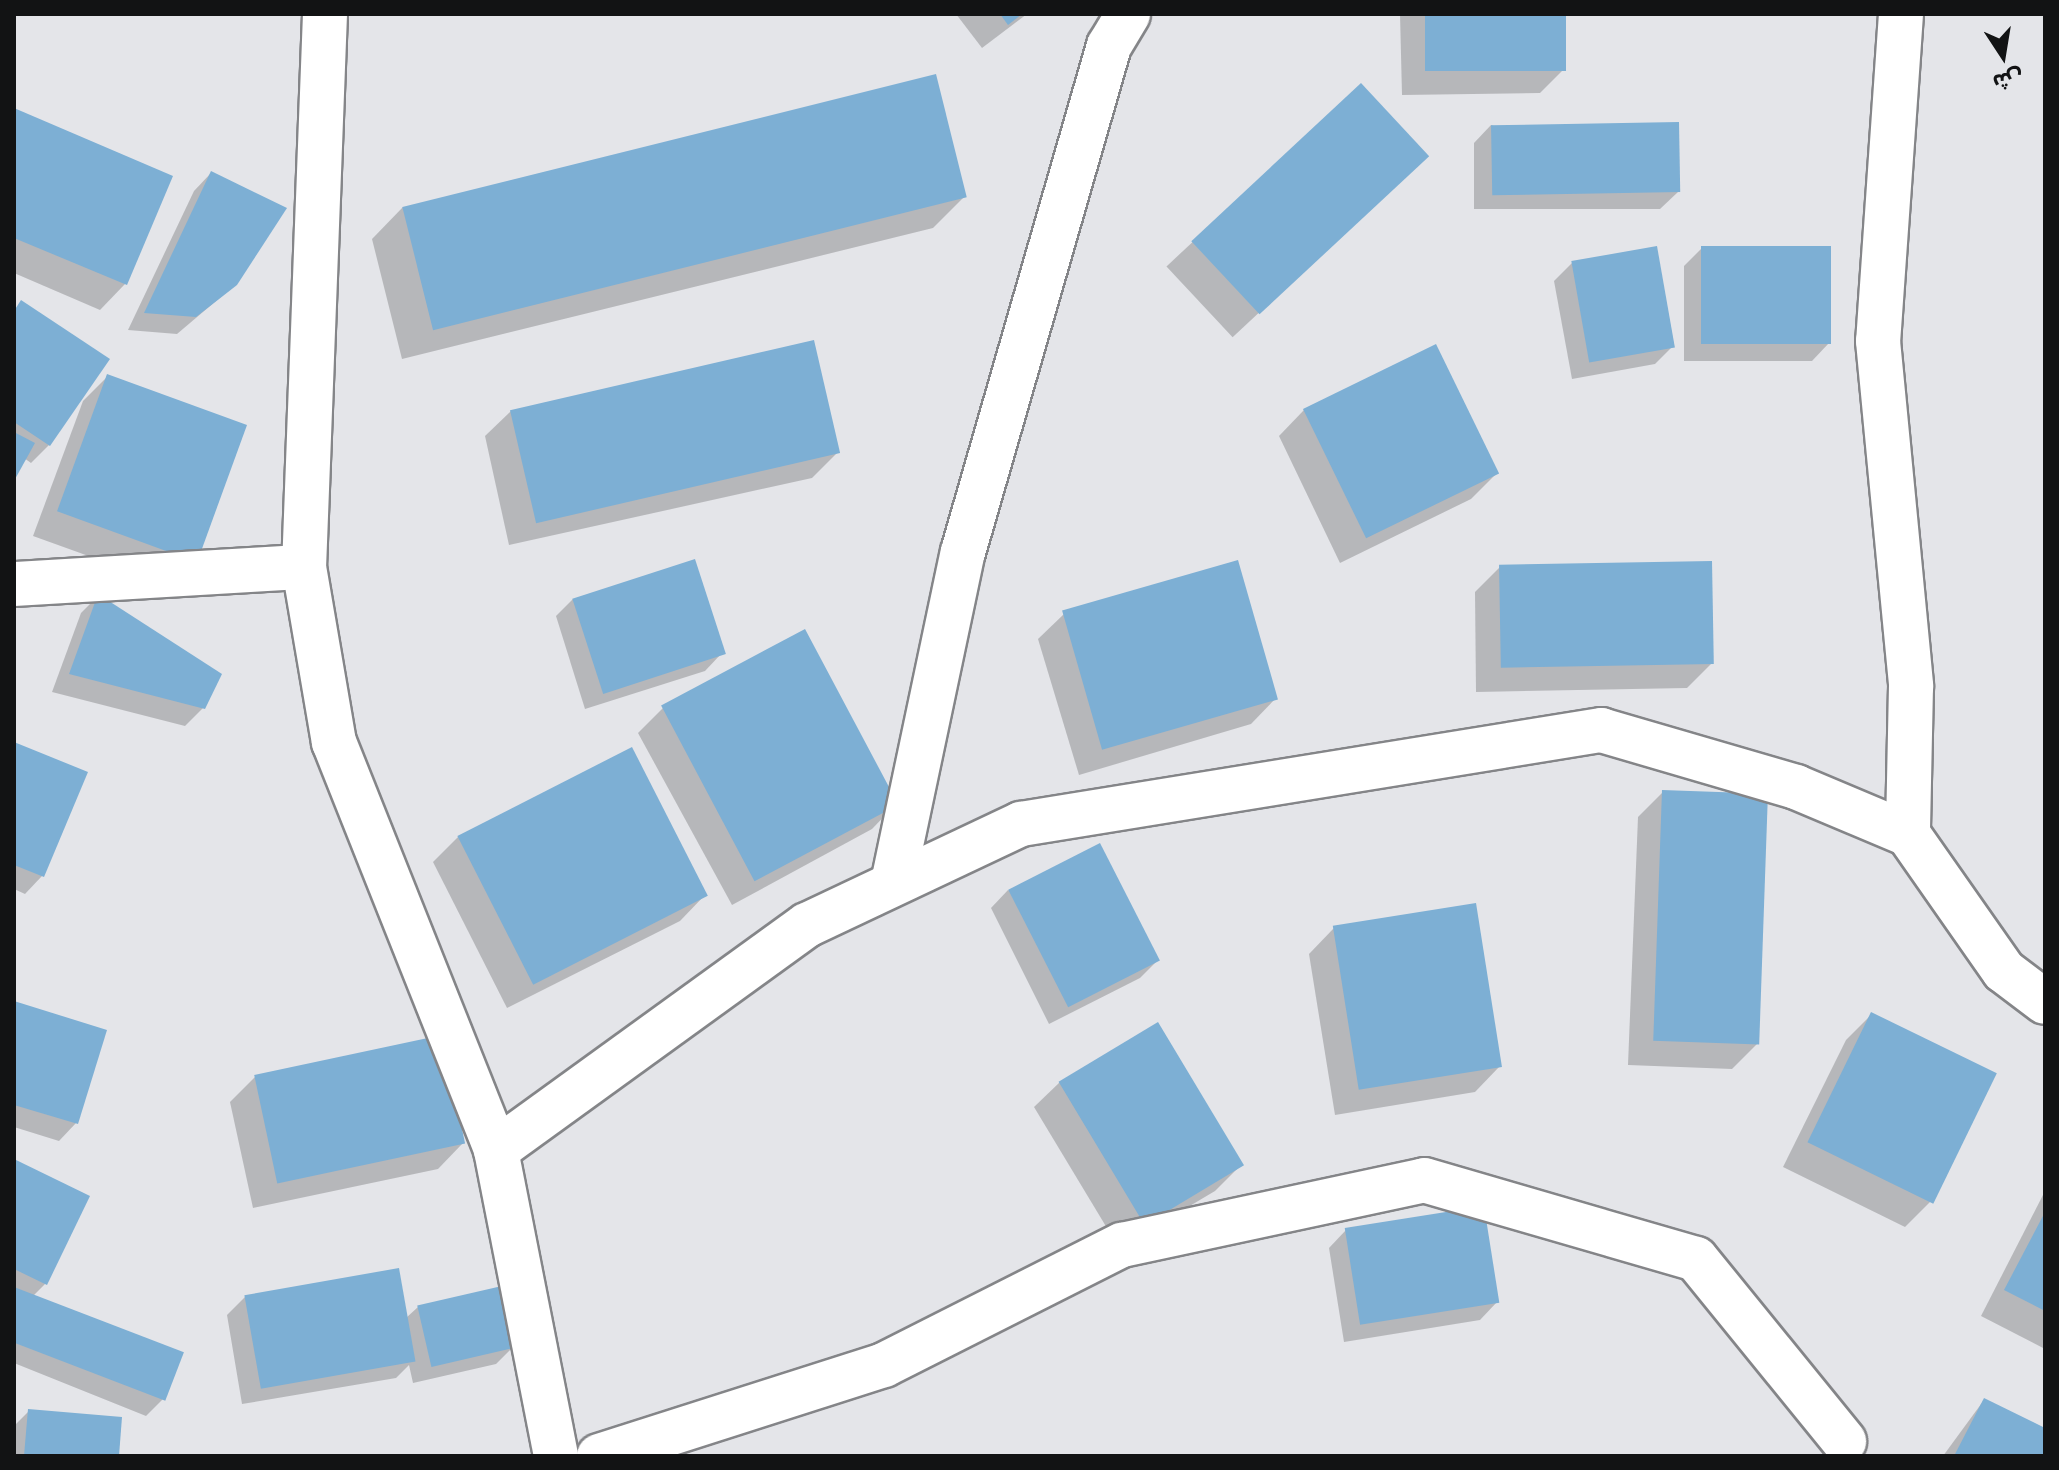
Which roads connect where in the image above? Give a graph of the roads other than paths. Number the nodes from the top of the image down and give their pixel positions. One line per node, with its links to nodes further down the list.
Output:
1 (325, 14): 4 (street)
2 (1128, 14): 7 (street)
3 (1901, 14): 6 (street)
4 (304, 567): 5 (street); 9 (street)
5 (14, 584)
6 (1908, 834): 7 (street); 8 (street)
7 (893, 883): 9 (street)
8 (2045, 1002)
9 (496, 1150): 11 (street)
10 (1844, 1441): 12 (street)
11 (556, 1456)
12 (599, 1456)

